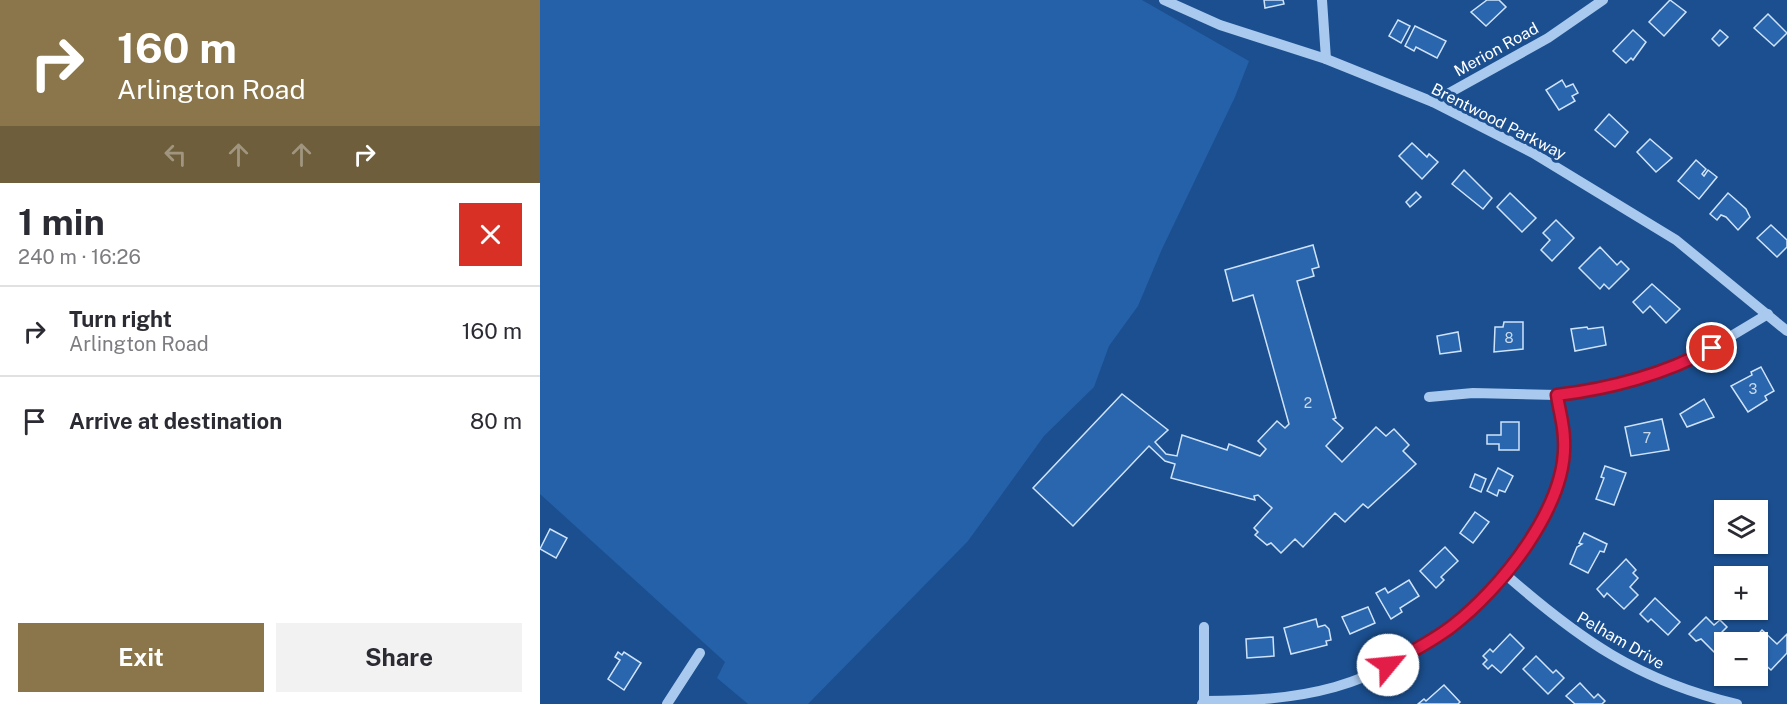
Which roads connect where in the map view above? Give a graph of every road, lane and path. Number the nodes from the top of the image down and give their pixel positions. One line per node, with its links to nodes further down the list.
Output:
1 (1164, 0): 4 (street, Brentwood Parkway)
2 (1322, 0): 4 (street)
3 (1603, 0): 5 (street, Merion Road)
4 (1326, 59): 5 (street, Brentwood Parkway)
5 (1433, 102): 6 (street, Brentwood Parkway)
6 (1768, 314): 7 (street, Brentwood Parkway); 8 (street)
7 (1787, 331)
8 (1557, 395): 9 (street); 10 (street)
9 (1429, 397)
10 (1505, 574): 13 (street, Pelham Drive); 14 (street)
11 (1204, 627): 14 (street)
12 (700, 653): 15 (street)
13 (1696, 699): 16 (street, Pelham Drive)
14 (1203, 703)
15 (667, 704)
16 (1737, 704)

